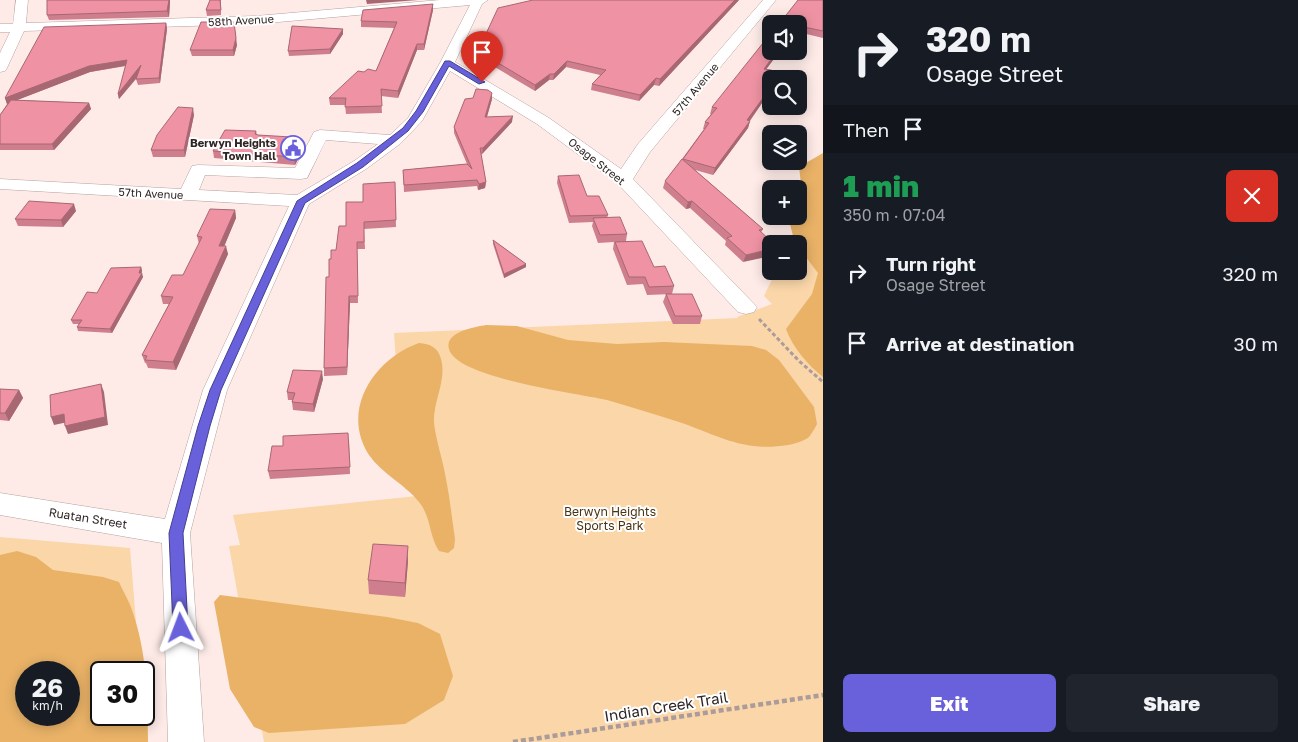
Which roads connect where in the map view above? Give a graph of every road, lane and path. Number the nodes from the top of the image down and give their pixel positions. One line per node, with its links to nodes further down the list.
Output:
1 (22, 0): 5 (street)
2 (478, 0): 3 (street, 58th Avenue); 5 (street, 58th Avenue); 7 (street)
3 (482, 0)
4 (770, 0): 10 (street, 57th Avenue)
5 (19, 27): 6 (street, 58th Avenue); 8 (street)
6 (0, 28)
7 (447, 63): 9 (street); 10 (street, Osage Street)
8 (0, 68)
9 (394, 140): 12 (street); 13 (street)
10 (624, 180): 14 (street, Osage Street)
11 (0, 184): 12 (street, 57th Avenue)
12 (188, 195): 13 (street, 57th Avenue)
13 (301, 201): 17 (street)
14 (746, 307): 15 (path)
15 (823, 382)
16 (0, 504): 17 (street, Ruatan Street)
17 (176, 533): 19 (street)
18 (823, 695): 20 (path, Indian Creek Trail)
19 (186, 742)
20 (513, 742)

